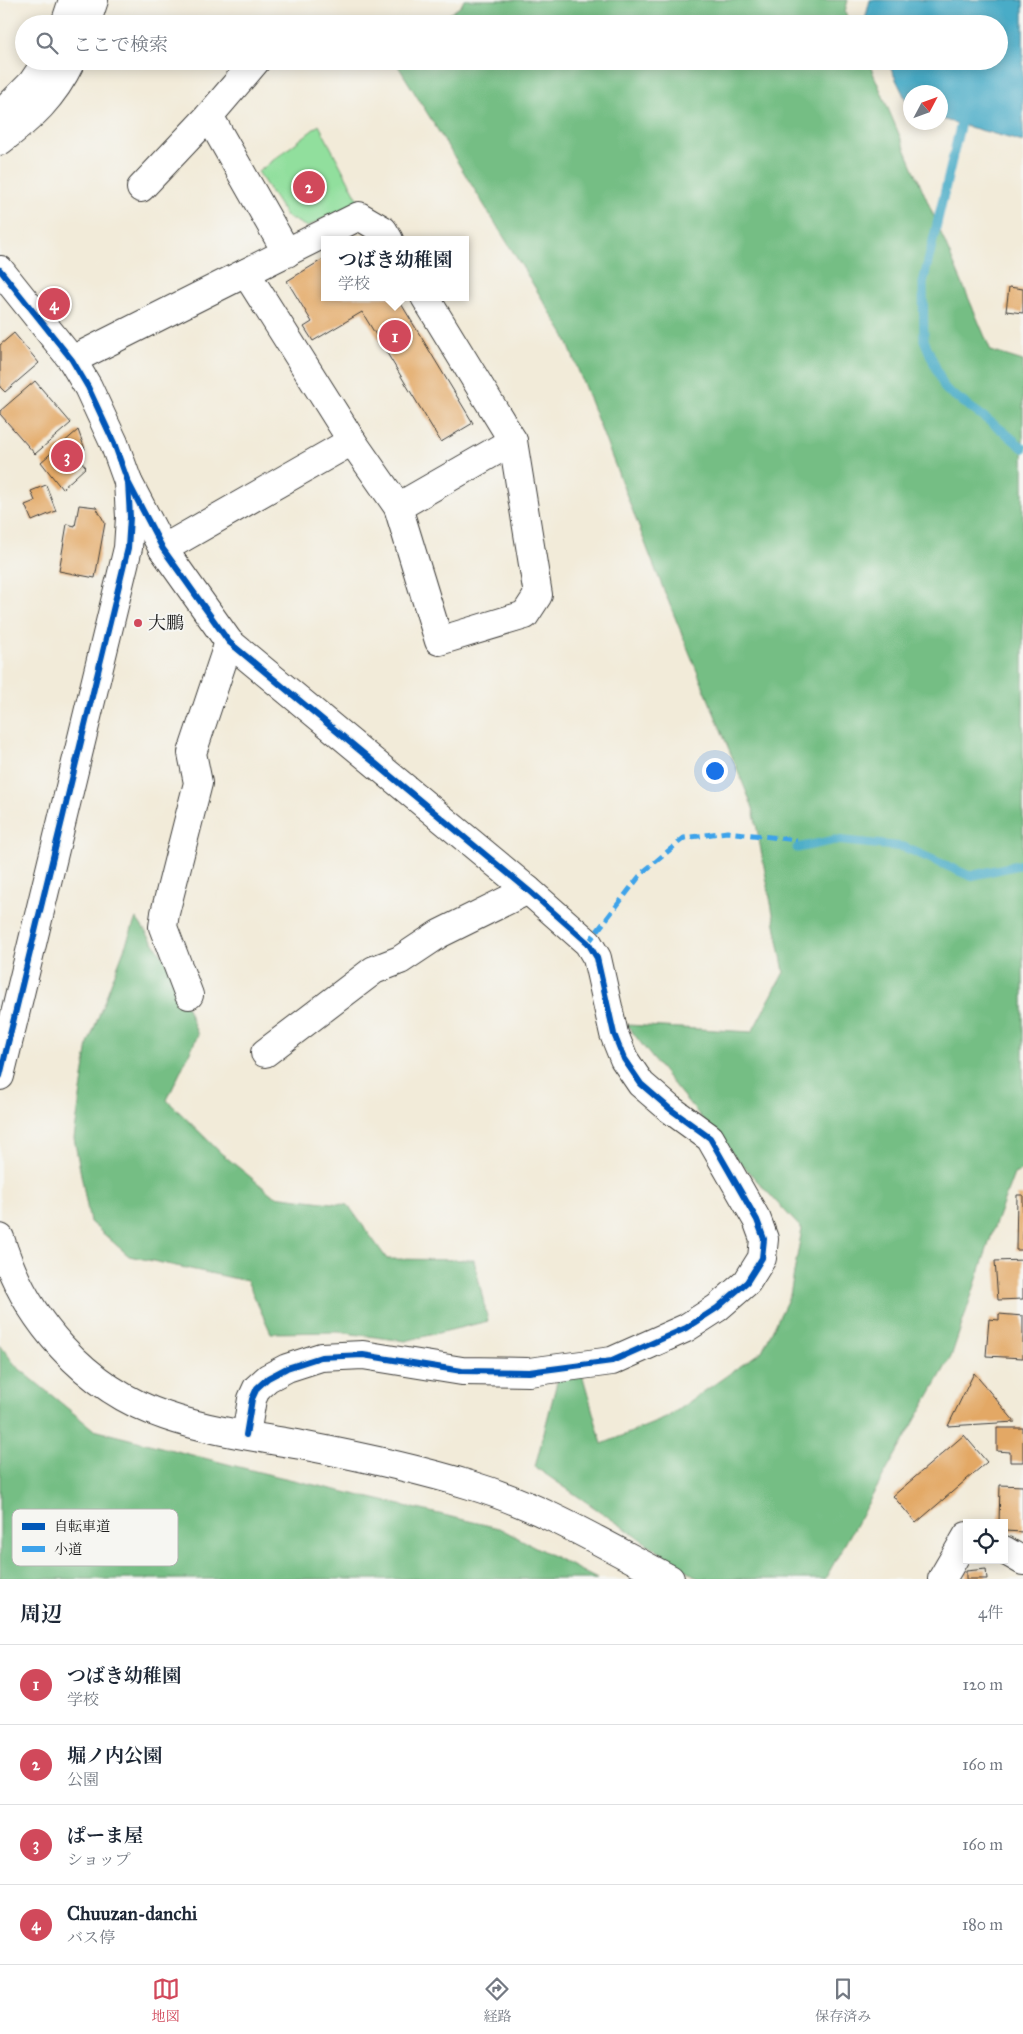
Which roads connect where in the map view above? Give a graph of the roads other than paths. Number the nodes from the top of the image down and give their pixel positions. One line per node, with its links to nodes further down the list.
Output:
1 (73, 0): 3 (street)
2 (94, 0): 4 (street)
3 (68, 15)
4 (89, 15)
5 (41, 70): 8 (street)
6 (66, 70): 10 (street)
7 (248, 70): 9 (street)
8 (0, 115)
9 (209, 116): 11 (street); 13 (street)
10 (0, 141)
11 (142, 188)
12 (387, 236): 13 (street)
13 (287, 253): 15 (street)
14 (0, 270): 17 (street)
15 (246, 274): 17 (street); 18 (street)
16 (427, 301): 19 (street)
17 (72, 360): 20 (street)
18 (352, 441): 21 (street); 22 (street)
19 (513, 441): 21 (street); 21 (street)
20 (128, 482): 22 (street); 27 (street)
21 (398, 507)
22 (163, 549): 23 (street)
23 (229, 642): 24 (street); 25 (street)
24 (528, 890): 26 (street); 29 (street)
25 (189, 995)
26 (266, 1053)
27 (0, 1076)
28 (0, 1238): 29 (street)
29 (246, 1435): 33 (street)
30 (963, 1543): 34 (street)
31 (1008, 1552): 32 (street)
32 (1023, 1561)
33 (670, 1579)
34 (942, 1579)

